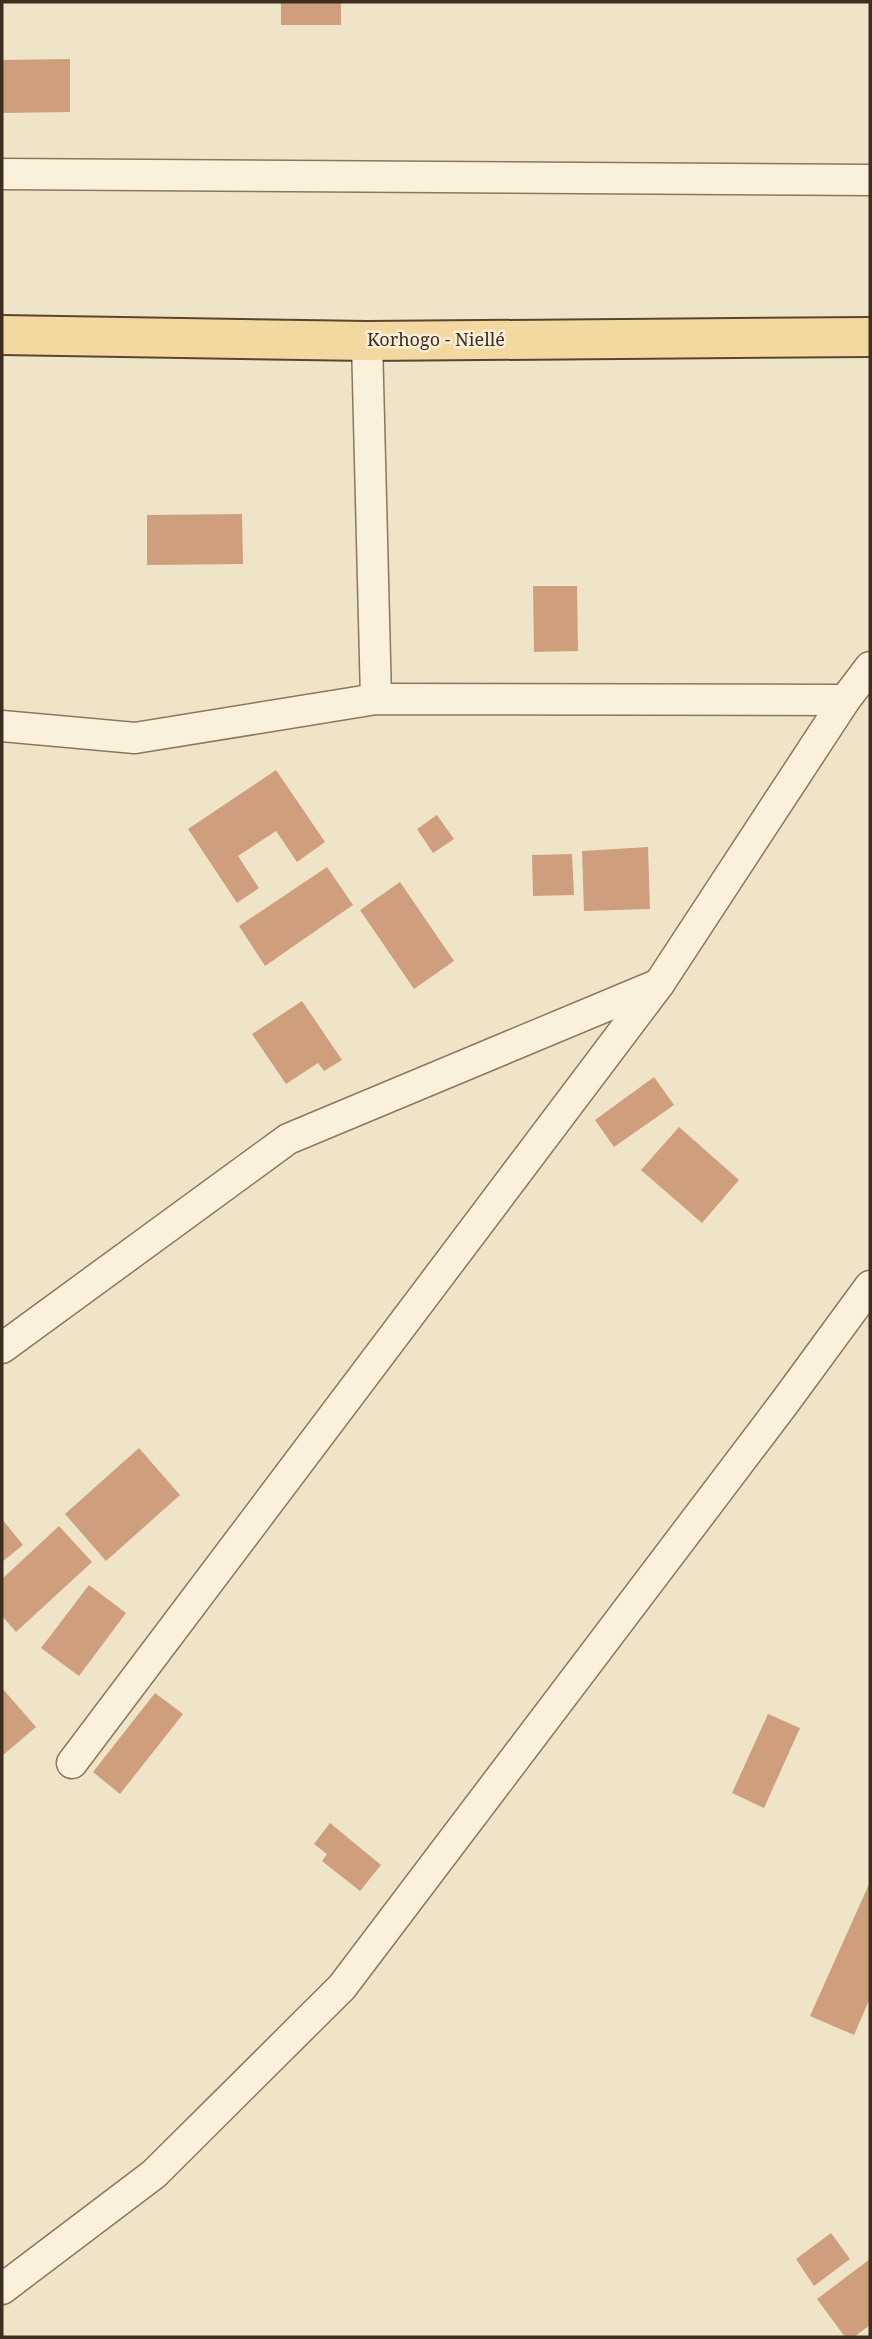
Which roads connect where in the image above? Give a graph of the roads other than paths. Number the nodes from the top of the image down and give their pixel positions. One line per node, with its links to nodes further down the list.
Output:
1 (2, 174): 2 (street)
2 (870, 180)
3 (2, 335): 5 (main road, Korhogo - Niellé)
4 (870, 337): 5 (main road, Korhogo - Niellé)
5 (367, 341): 7 (street)
6 (870, 667): 8 (street)
7 (376, 699): 8 (street); 9 (street)
8 (845, 700): 10 (street)
9 (2, 726)
10 (659, 984): 12 (street); 13 (street)
11 (870, 1286): 14 (street)
12 (2, 1348)
13 (72, 1763)
14 (2, 2289)

